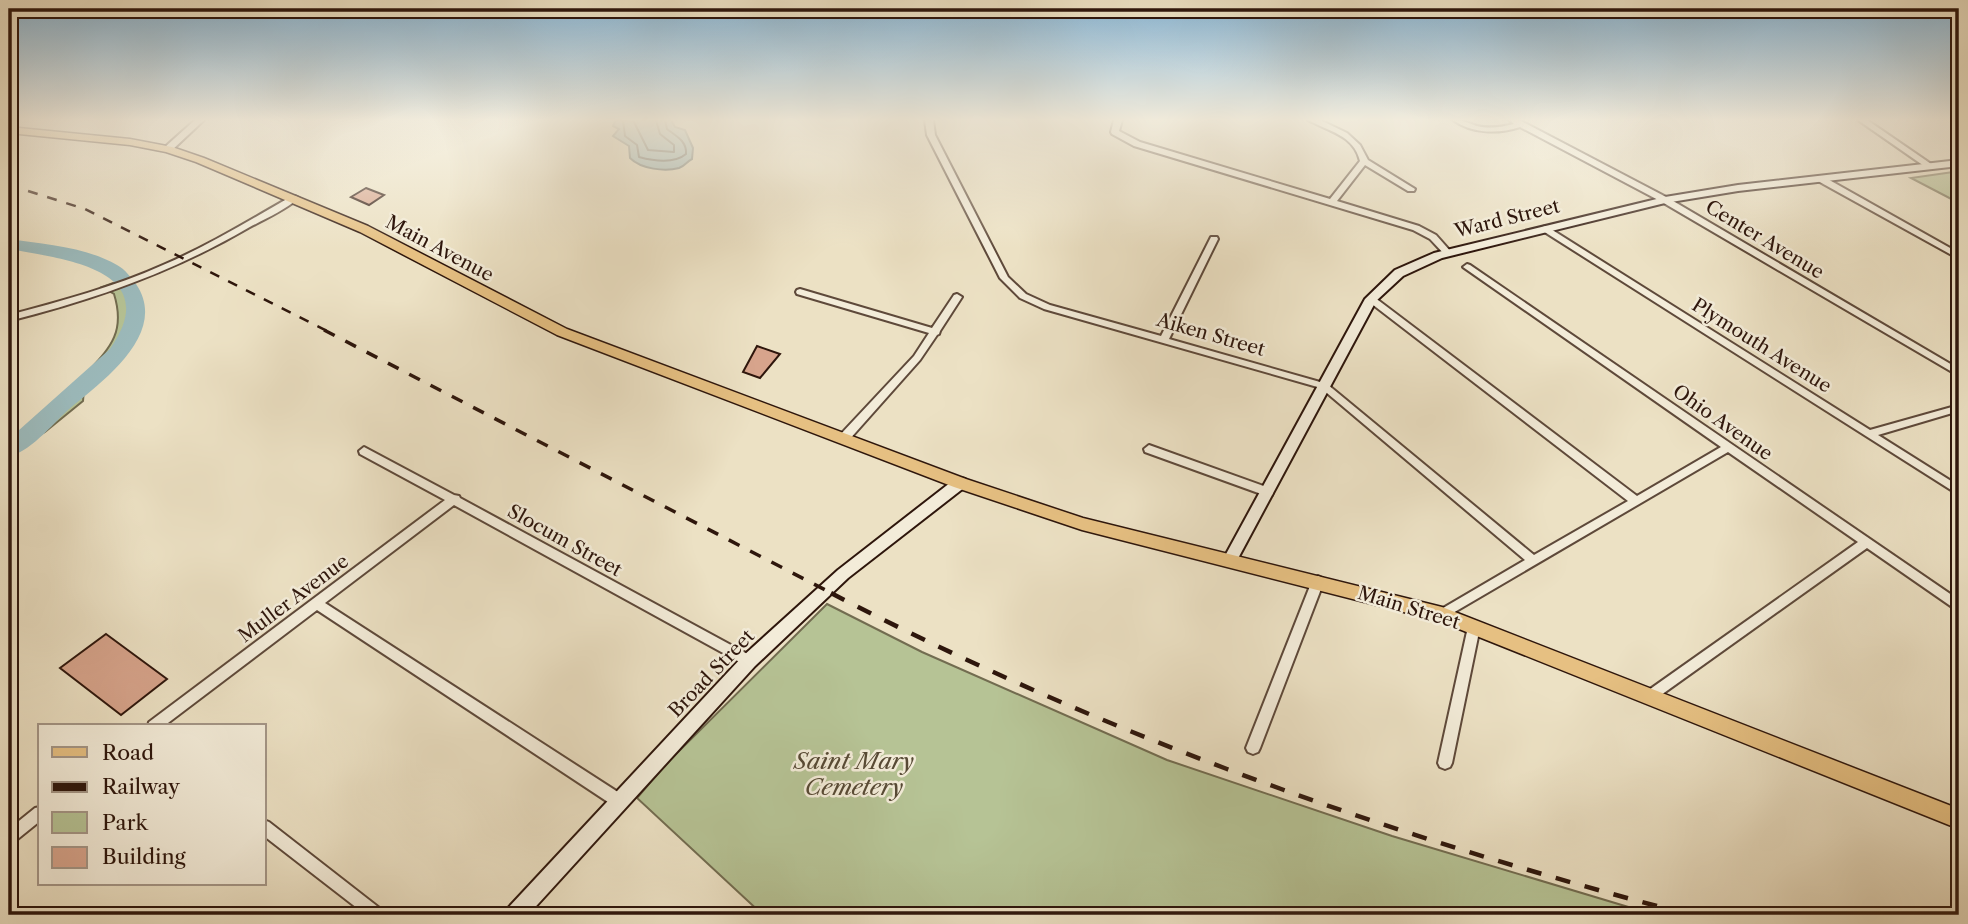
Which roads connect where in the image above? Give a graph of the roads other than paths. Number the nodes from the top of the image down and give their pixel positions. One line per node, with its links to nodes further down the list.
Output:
1 (205, 163): 12 (main road, Main Avenue)
2 (945, 163): 25 (street, Aiken Street)
3 (1201, 163): 14 (street)
4 (1362, 163): 14 (street)
5 (1368, 163): 11 (street)
6 (1595, 163): 13 (street, Center Avenue)
7 (1926, 163): 9 (street)
8 (1958, 163): 9 (main road, Ward Street)
9 (1930, 166): 10 (main road, Ward Street)
10 (1821, 178): 13 (main road, Ward Street); 18 (street)
11 (1411, 188)
12 (295, 198): 23 (street); 30 (main road, Main Avenue)
13 (1665, 200): 15 (main road, Ward Street); 26 (street, Center Avenue)
14 (1332, 202): 17 (street)
15 (1545, 229): 17 (main road, Ward Street); 29 (street, Plymouth Avenue)
16 (1214, 239): 25 (street)
17 (1448, 253): 22 (main road, Ward Street)
18 (1959, 256)
19 (1467, 267): 31 (street, Ohio Avenue)
20 (800, 292): 24 (street)
21 (957, 297): 24 (street)
22 (1371, 299): 27 (main road, Ward Street); 38 (street)
23 (9, 318)
24 (936, 332): 30 (street)
25 (1164, 339): 27 (street, Aiken Street)
26 (1959, 373)
27 (1324, 386): 36 (main road, Ward Street); 41 (street, Aiken Street)
28 (1959, 408): 29 (street)
29 (1869, 434): 35 (street, Plymouth Avenue)
30 (844, 438): 34 (main road, Main Street)
31 (1729, 447): 38 (street); 39 (street, Ohio Avenue)
32 (1149, 449): 36 (street)
33 (364, 451): 37 (street, Slocum Street)
34 (960, 483): 40 (main road, Main Street); 47 (main road, Broad Street)
35 (1959, 491)
36 (1268, 492): 40 (main road, Ward Street)
37 (455, 499): 43 (street, Muller Avenue); 47 (street, Slocum Street)
38 (1636, 501): 41 (street)
39 (1867, 542): 44 (street, Ohio Avenue); 48 (street)
40 (1230, 560): 42 (main road, Main Street)
41 (1532, 560): 45 (street)
42 (1318, 581): 45 (main road, Main Street); 50 (street)
43 (317, 604): 49 (street, Muller Avenue); 52 (street)
44 (1959, 606)
45 (1442, 614): 46 (main road, Main Street)
46 (1474, 627): 48 (main road, Main Street); 51 (street)
47 (749, 661): 52 (main road, Broad Street)
48 (1650, 696): 54 (main road, Main Street)
49 (157, 724)
50 (1254, 748)
51 (1445, 763)
52 (619, 801): 58 (main road, Broad Street)
53 (38, 815): 56 (street)
54 (1959, 819)
55 (266, 829): 57 (street)
56 (9, 837)
57 (377, 915)
58 (515, 915)

